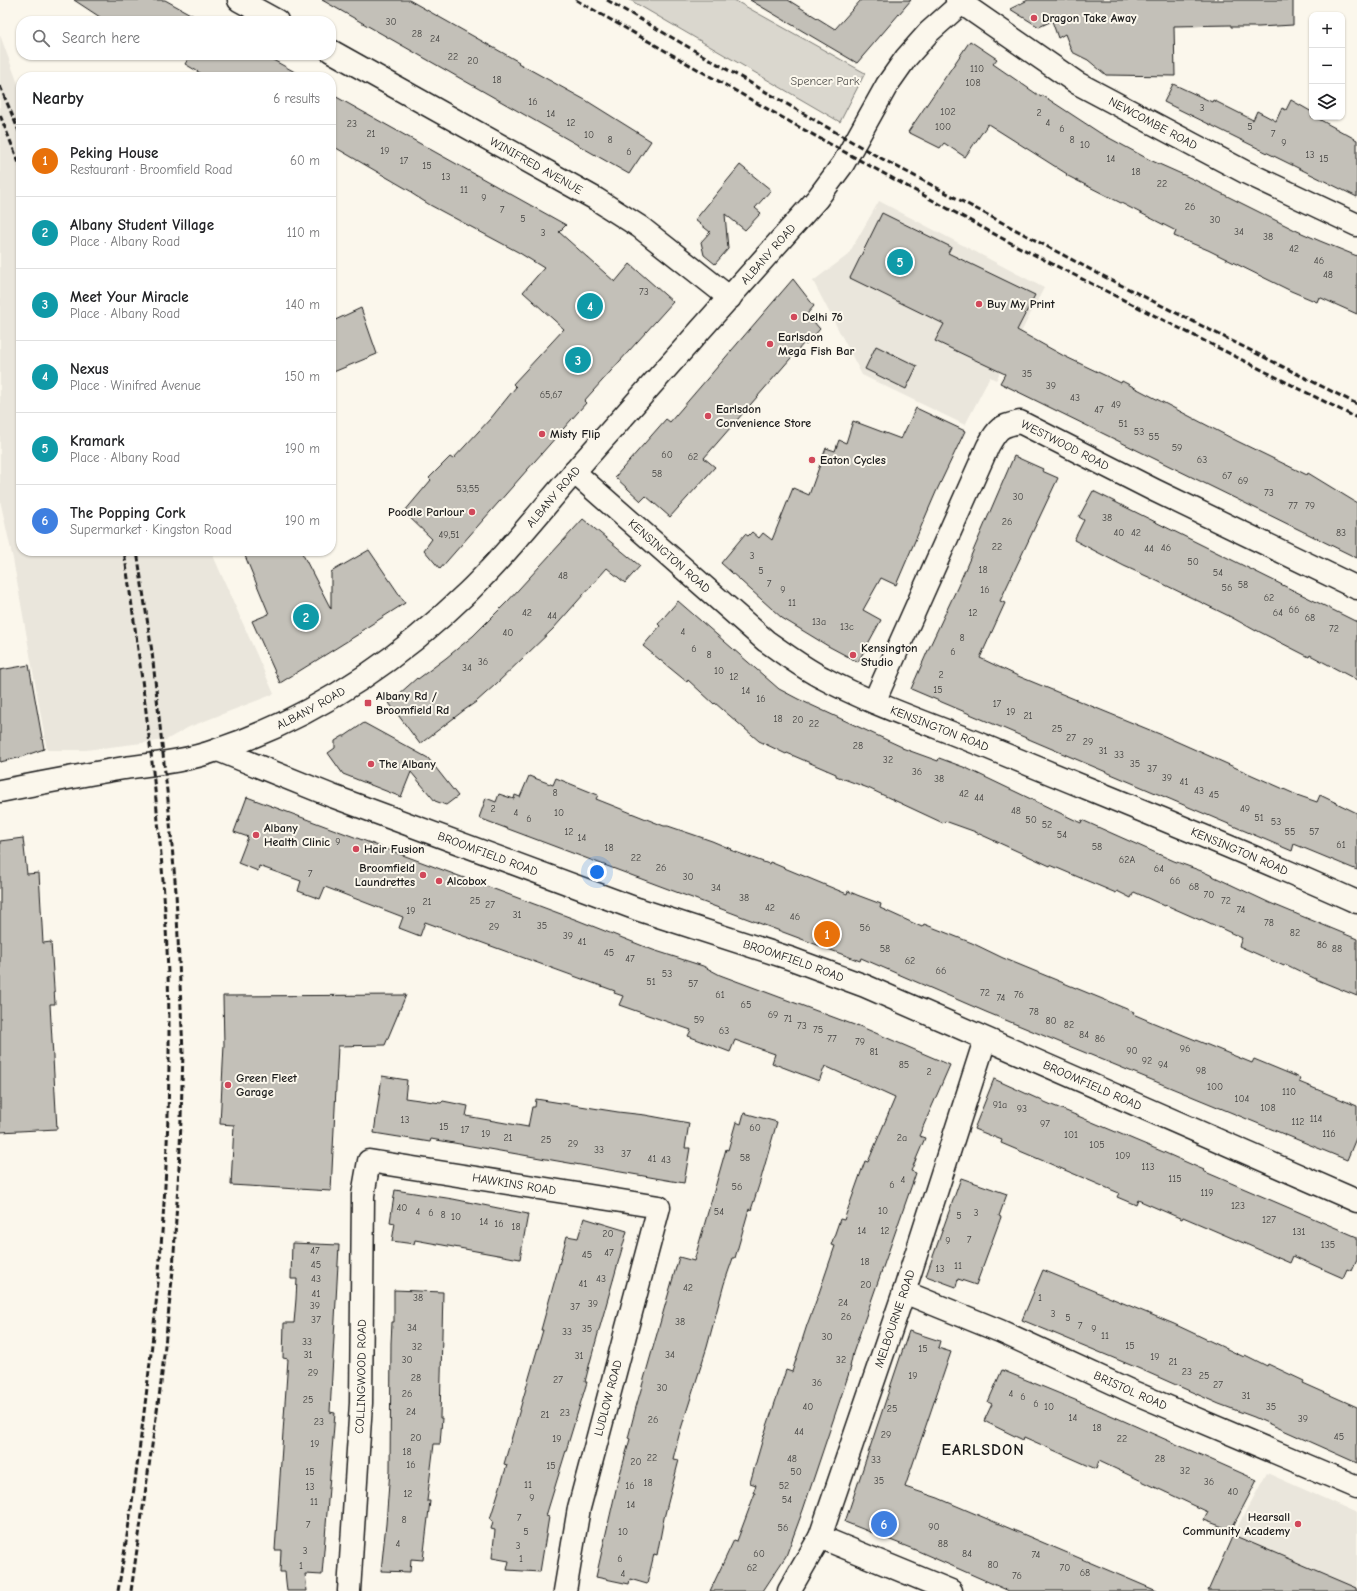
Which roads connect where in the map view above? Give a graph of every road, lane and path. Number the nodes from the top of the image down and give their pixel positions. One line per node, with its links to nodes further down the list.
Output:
1 (240, 0): 3 (street)
2 (961, 1): 5 (street, NEWCOMBE ROAD); 6 (street, ALBANY ROAD)
3 (268, 16)
4 (336, 54): 6 (street, WINIFRED AVENUE)
5 (1357, 225)
6 (730, 298): 7 (street, ALBANY ROAD)
7 (574, 472): 9 (street, KENSINGTON ROAD); 10 (street, ALBANY ROAD)
8 (1357, 588): 9 (street, WESTWOOD ROAD)
9 (874, 702): 12 (street, KENSINGTON ROAD)
10 (218, 750): 11 (street, ALBANY ROAD); 13 (street, BROOMFIELD ROAD)
11 (0, 791)
12 (1357, 902)
13 (985, 1040): 15 (street, BROOMFIELD ROAD); 17 (street, MELBOURNE ROAD)
14 (369, 1161): 16 (street, HAWKINS ROAD); 20 (street, COLLINGWOOD ROAD)
15 (1357, 1201)
16 (659, 1208): 21 (street, LUDLOW ROAD)
17 (904, 1292): 18 (street, BRISTOL ROAD); 19 (street, MELBOURNE ROAD)
18 (1357, 1487)
19 (820, 1537): 22 (street, MELBOURNE ROAD); 23 (street)
20 (349, 1591)
21 (565, 1591)
22 (788, 1591)
23 (951, 1591)

